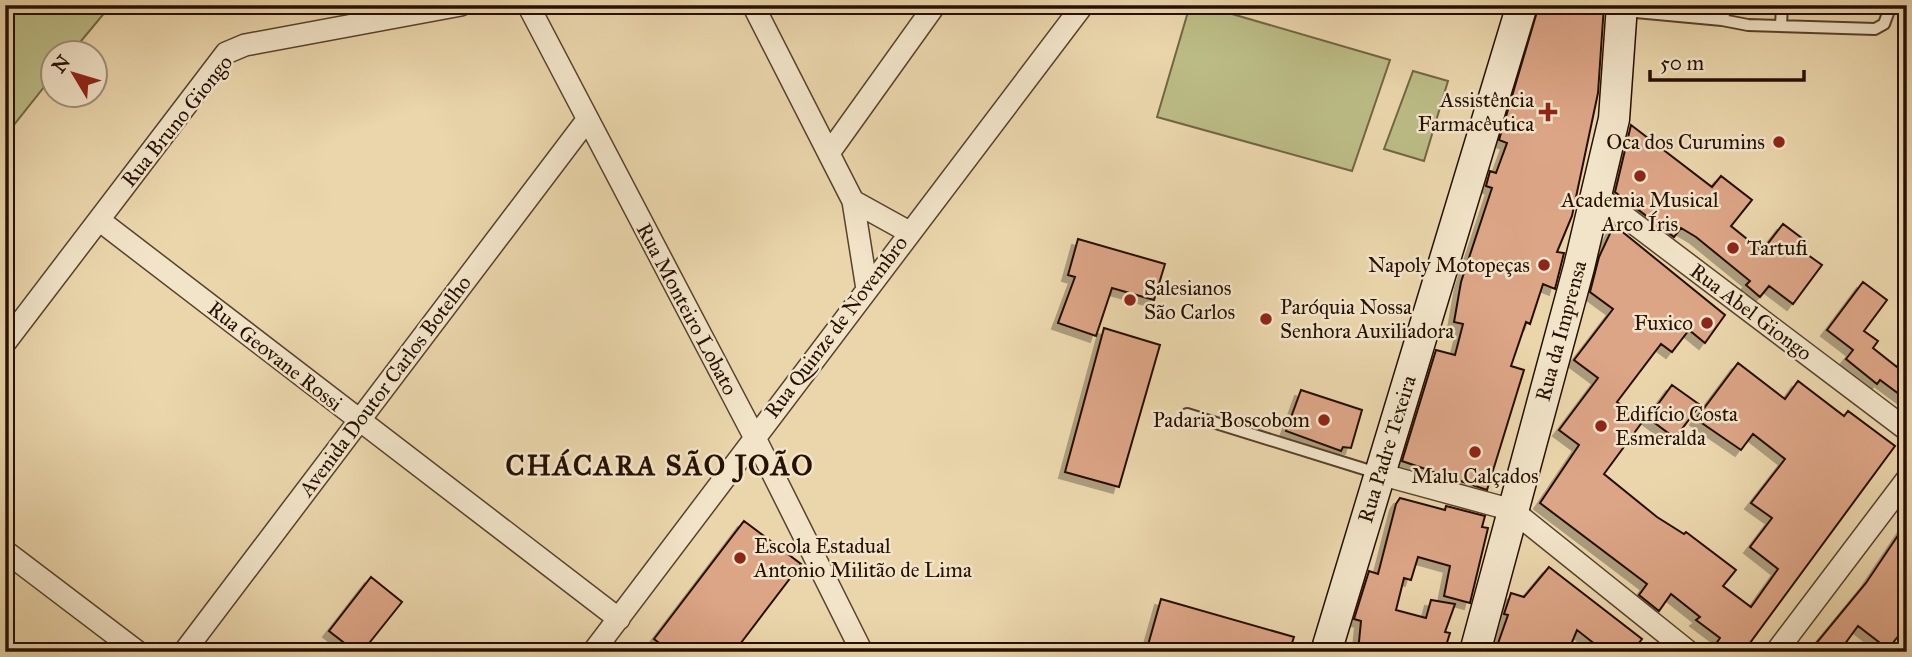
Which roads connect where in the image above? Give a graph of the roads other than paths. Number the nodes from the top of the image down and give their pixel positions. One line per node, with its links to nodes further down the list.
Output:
1 (461, 5): 17 (street, Rua Bruno Giongo)
2 (528, 5): 13 (street, Rua Monteiro Lobato)
3 (753, 5): 14 (street)
4 (935, 5): 14 (street)
5 (1083, 5): 18 (street, Rua Quinze de Novembro)
6 (1522, 5): 25 (main road, Rua Padre Texeira)
7 (1727, 5): 11 (lane)
8 (1782, 5): 12 (lane)
9 (1891, 5): 12 (lane)
10 (1622, 8): 11 (lane); 15 (main road, Rua da Imprensa)
11 (1722, 20): 12 (lane)
12 (1781, 26)
13 (587, 120): 22 (street, Avenida Doutor Carlos Botelho); 24 (street, Rua Monteiro Lobato)
14 (829, 153): 16 (street)
15 (1595, 194): 23 (street, Rua Abel Giongo); 27 (main road, Rua da Imprensa)
16 (853, 201): 18 (street); 19 (street)
17 (99, 220): 20 (street, Rua Bruno Giongo); 22 (street, Rua Geovane Rossi)
18 (909, 232): 19 (street, Rua Quinze de Novembro)
19 (867, 289): 24 (street, Rua Quinze de Novembro)
20 (5, 343)
21 (1187, 414): 25 (lane)
22 (359, 420): 29 (street, Rua Geovane Rossi); 31 (street, Avenida Doutor Carlos Botelho)
23 (1907, 430)
24 (754, 436): 29 (street, Rua Quinze de Novembro); 33 (street, Rua Monteiro Lobato)
25 (1380, 474): 27 (street); 34 (main road, Rua Padre Texeira)
26 (1907, 479): 37 (street)
27 (1512, 510): 35 (main road, Rua da Imprensa); 36 (street)
28 (5, 551): 30 (street)
29 (618, 619): 32 (street, Rua Quinze de Novembro)
30 (138, 652)
31 (184, 652)
32 (593, 652)
33 (862, 652)
34 (1326, 652)
35 (1475, 652)
36 (1689, 652)
37 (1776, 652)

